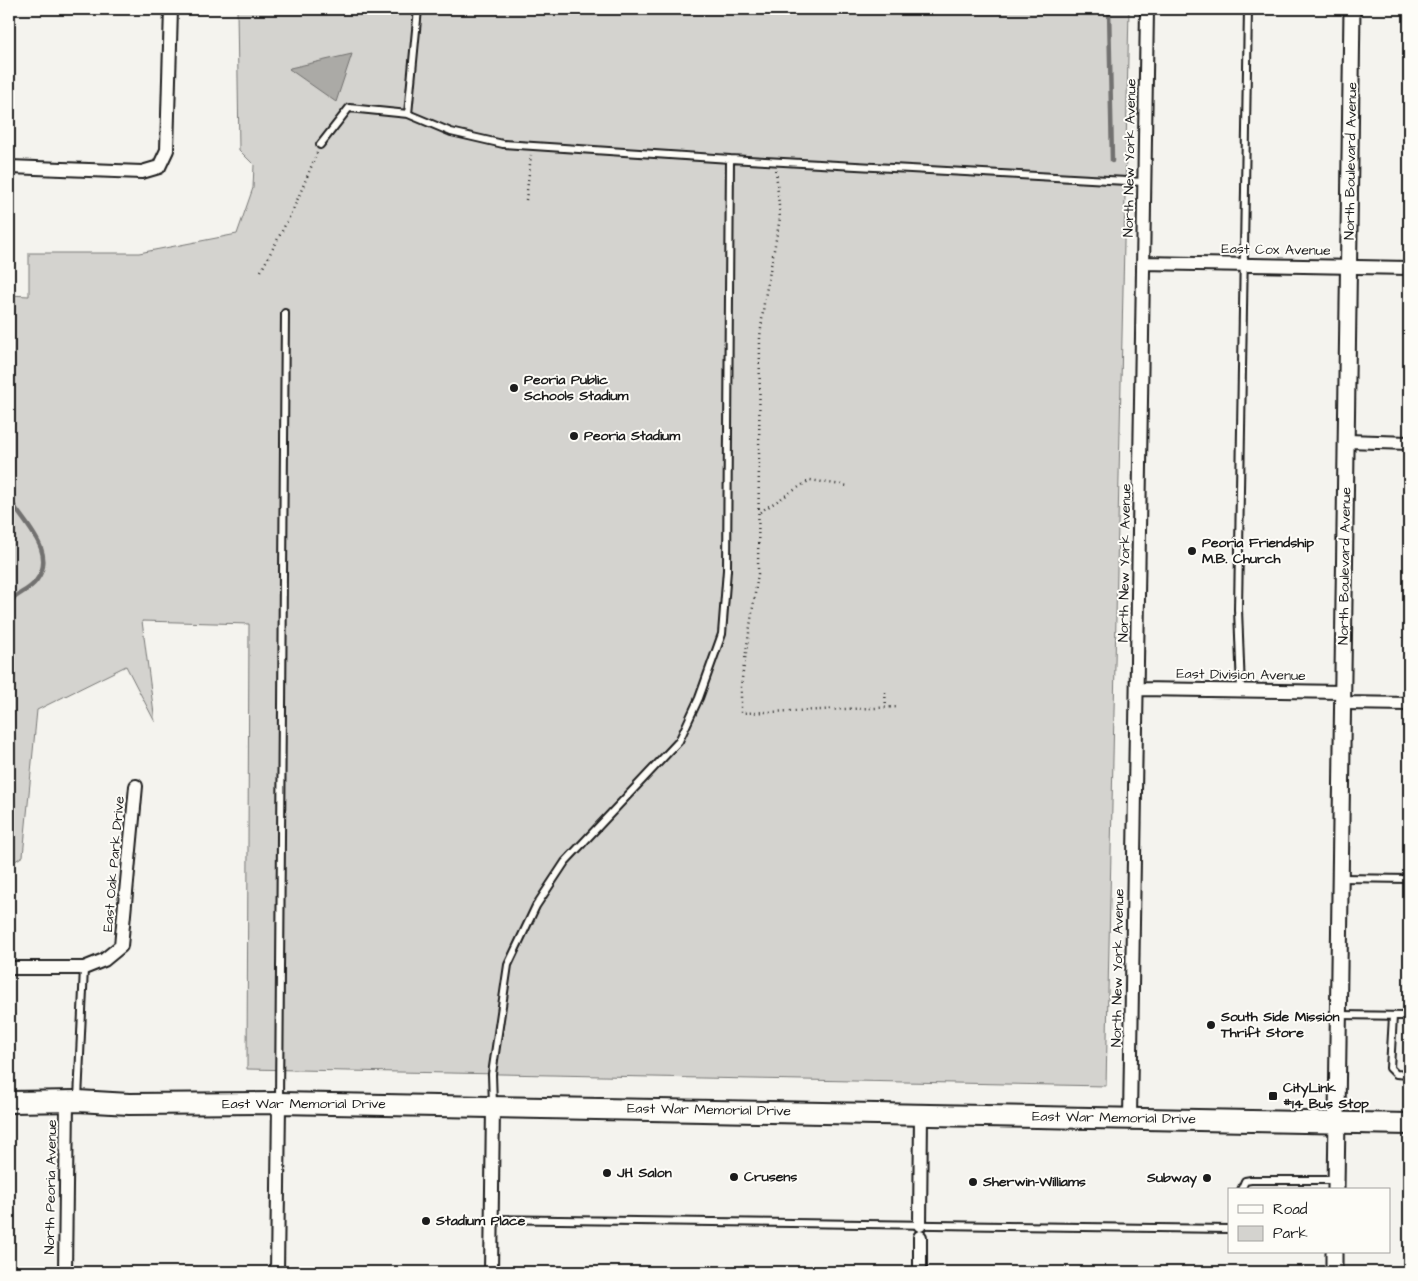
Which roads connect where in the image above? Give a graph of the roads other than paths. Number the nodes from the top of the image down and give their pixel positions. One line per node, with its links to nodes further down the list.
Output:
1 (170, 9): 9 (street)
2 (418, 9): 6 (lane)
3 (1147, 9): 10 (street, North New York Avenue)
4 (1248, 9): 12 (lane)
5 (1352, 9): 13 (street, North Boulevard Avenue)
6 (408, 114): 7 (lane); 8 (lane)
7 (320, 145)
8 (730, 159): 10 (lane); 34 (lane)
9 (9, 166)
10 (1144, 182): 11 (street, North New York Avenue)
11 (1143, 263): 12 (street, East Cox Avenue); 18 (street, North New York Avenue)
12 (1245, 264): 13 (street, East Cox Avenue); 19 (lane)
13 (1350, 266): 14 (street, East Cox Avenue); 16 (street, North Boulevard Avenue)
14 (1409, 268)
15 (285, 313): 33 (lane)
16 (1348, 441): 17 (street); 20 (street, North Boulevard Avenue)
17 (1409, 443)
18 (1138, 689): 19 (street, East Division Avenue); 36 (street, North New York Avenue)
19 (1240, 690): 20 (street, East Division Avenue)
20 (1343, 698): 21 (street, East Division Avenue); 23 (street, North Boulevard Avenue)
21 (1409, 704)
22 (136, 786): 26 (street, East Oak Park Drive)
23 (1341, 878): 24 (lane); 27 (street, North Boulevard Avenue)
24 (1409, 879)
25 (9, 968): 26 (street, East Oak Park Drive)
26 (84, 968): 31 (lane, North Peoria Avenue)
27 (1339, 1016): 28 (lane); 37 (street, North Boulevard Avenue)
28 (1393, 1016): 29 (lane); 30 (lane)
29 (1409, 1016)
30 (1409, 1075)
31 (73, 1101): 32 (highway, East War Memorial Drive); 33 (highway, East War Memorial Drive); 45 (street, North Peoria Avenue)
32 (9, 1102)
33 (279, 1103): 34 (highway, East War Memorial Drive); 46 (street)
34 (493, 1106): 35 (highway, East War Memorial Drive); 41 (street)
35 (921, 1114): 36 (highway, East War Memorial Drive); 43 (street)
36 (1130, 1118): 37 (highway, East War Memorial Drive)
37 (1338, 1122): 38 (highway, East War Memorial Drive); 39 (street, North Boulevard Avenue)
38 (1409, 1124)
39 (1336, 1185): 40 (lane)
40 (1242, 1188)
41 (492, 1219): 43 (lane); 47 (street)
42 (1228, 1229): 43 (lane)
43 (920, 1231): 48 (street)
44 (1334, 1254): 49 (street)
45 (65, 1272)
46 (278, 1272)
47 (491, 1272)
48 (920, 1272)
49 (1334, 1272)

